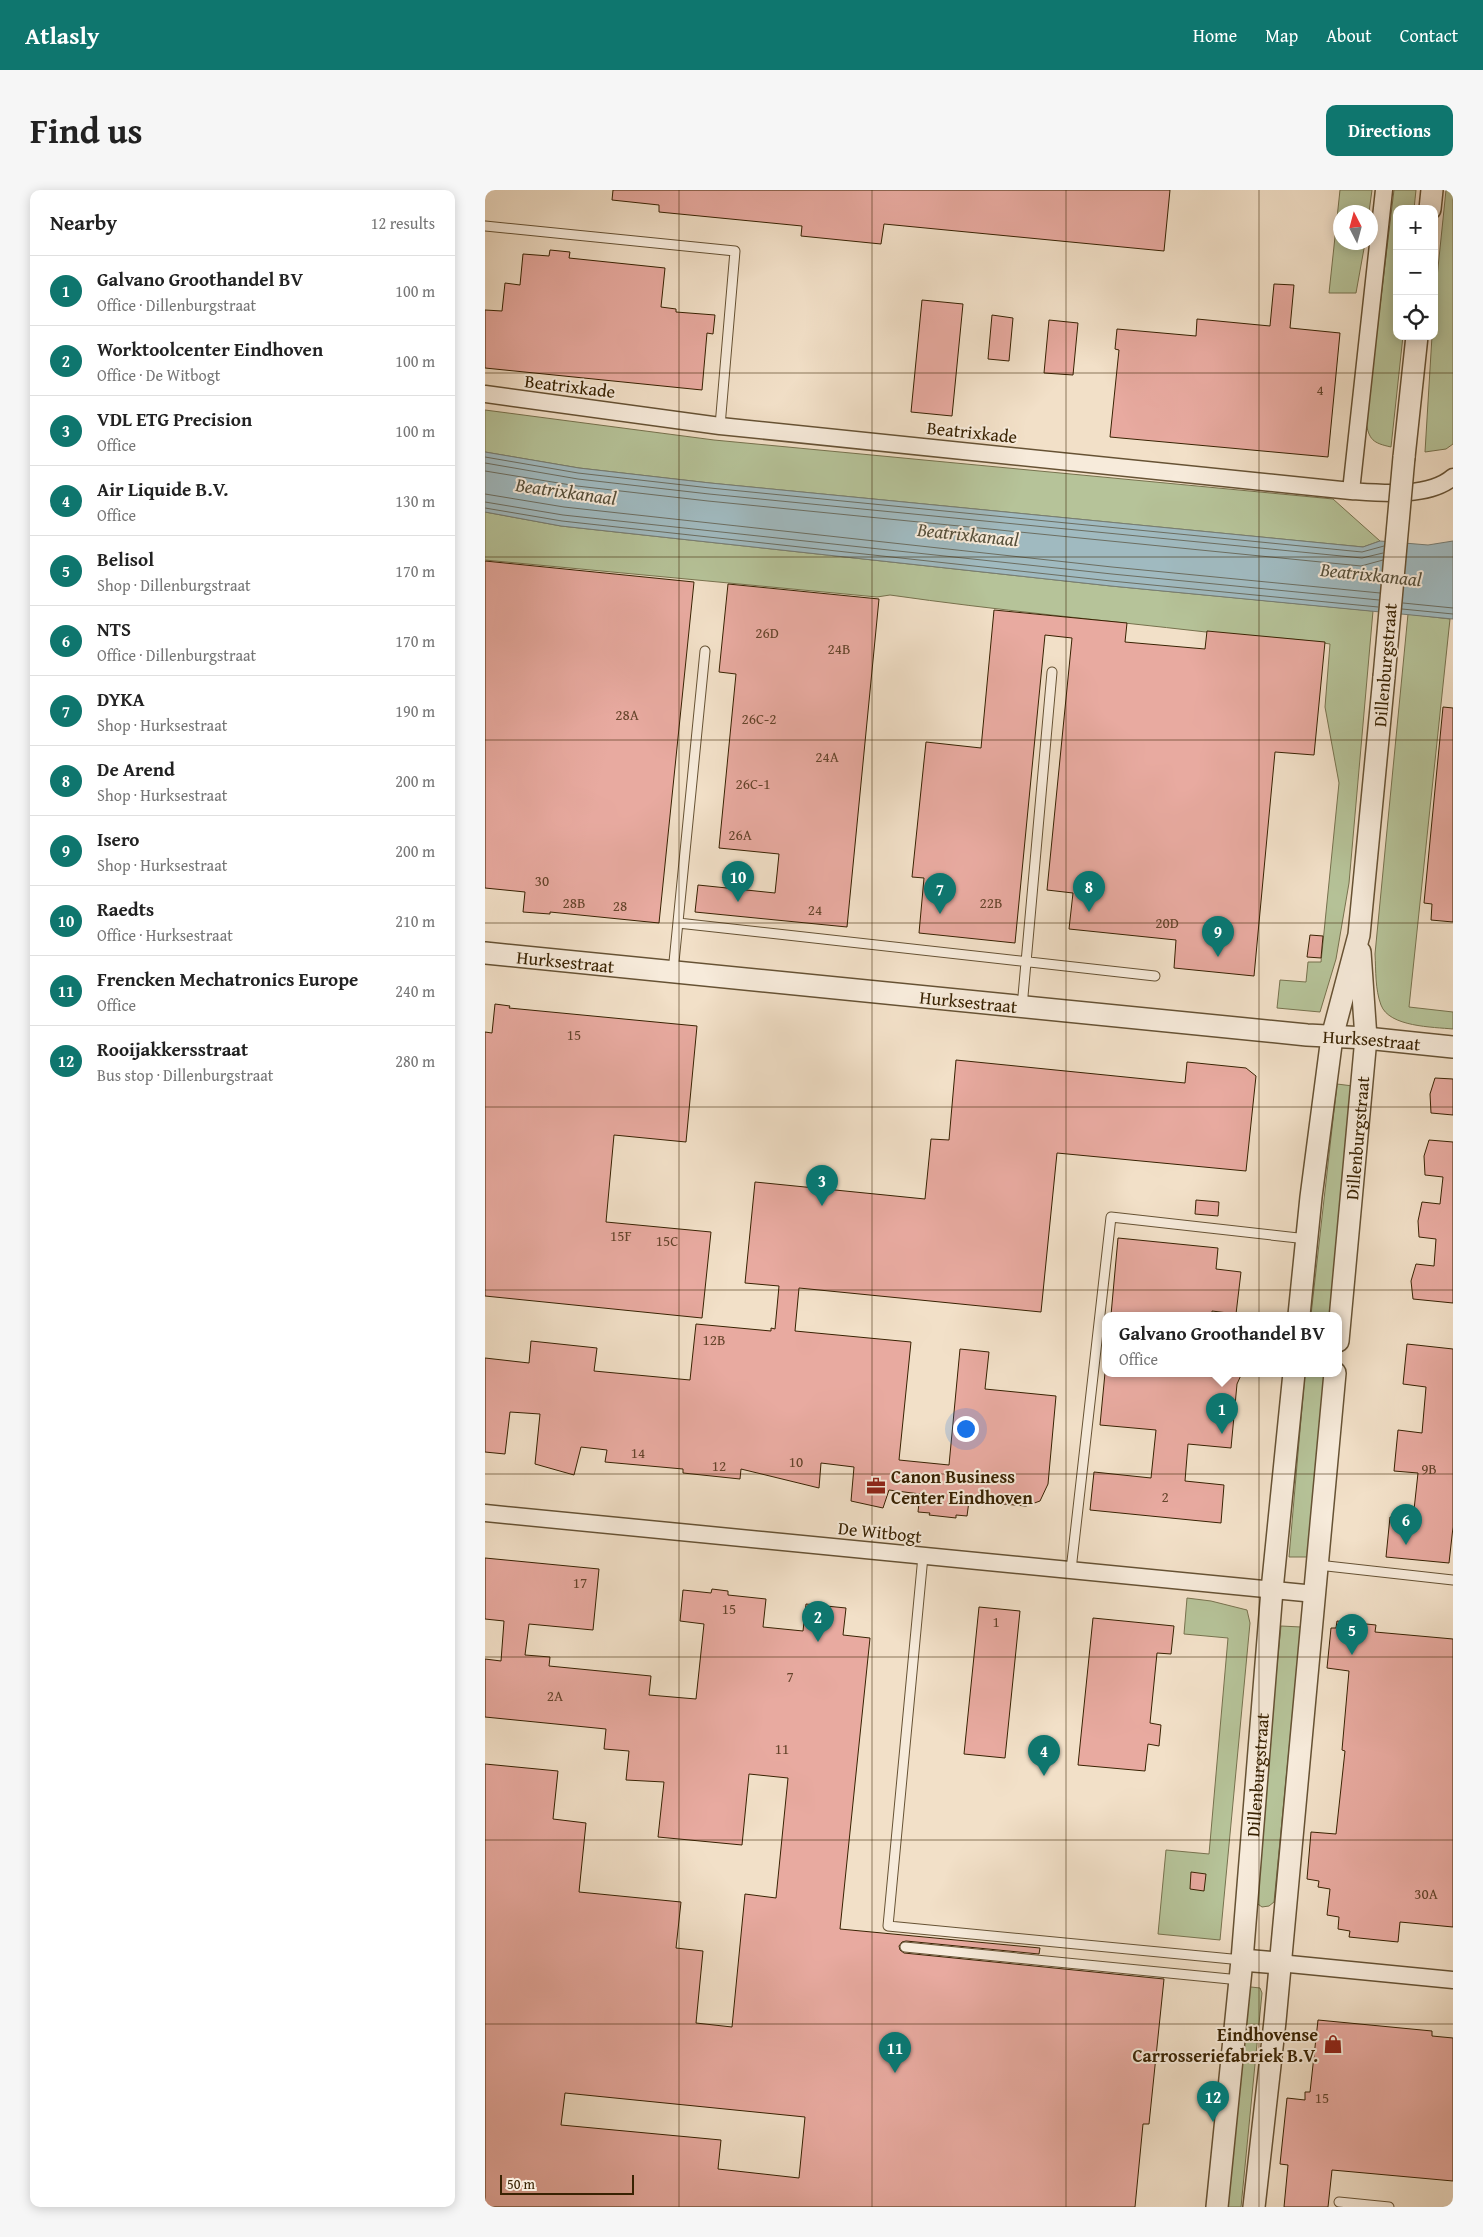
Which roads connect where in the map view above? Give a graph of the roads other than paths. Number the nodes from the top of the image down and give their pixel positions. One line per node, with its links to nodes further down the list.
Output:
1 (1383, 190): 9 (street)
2 (1432, 190): 3 (street)
3 (1430, 205)
4 (485, 226): 7 (lane)
5 (1417, 340): 13 (street, Dillenburgstraat, bridge)
6 (485, 394): 7 (street, Beatrixkade)
7 (720, 426): 9 (street, Beatrixkade)
8 (1453, 477): 9 (street, Beatrixkade)
9 (1351, 491)
10 (705, 651): 12 (lane)
11 (1053, 672): 15 (lane)
12 (679, 923): 15 (lane); 16 (lane)
13 (1359, 935): 19 (street, Dillenburgstraat); 20 (street, Dillenburgstraat)
14 (485, 954): 16 (street, Hurksestraat)
15 (1025, 962): 17 (lane); 18 (lane)
16 (673, 972): 18 (street, Hurksestraat)
17 (1155, 976)
18 (1022, 1007): 19 (street, Hurksestraat)
19 (1332, 1037): 20 (street, Hurksestraat); 22 (street, Dillenburgstraat)
20 (1366, 1038): 21 (street, Hurksestraat); 24 (street, Dillenburgstraat)
21 (1453, 1047)
22 (1307, 1239): 23 (street, Dillenburgstraat); 30 (lane)
23 (1299, 1312)
24 (1341, 1312)
25 (1294, 1377): 32 (street, Dillenburgstraat)
26 (1335, 1377): 29 (street)
27 (485, 1514): 28 (street, De Witbogt)
28 (923, 1556): 30 (street, De Witbogt); 36 (lane)
29 (1318, 1565): 31 (lane); 33 (street)
30 (1071, 1570): 32 (street, De Witbogt)
31 (1453, 1580)
32 (1272, 1590): 33 (street); 36 (street, Dillenburgstraat)
33 (1315, 1594): 35 (street)
34 (905, 1947): 36 (lane)
35 (1279, 1963): 36 (street); 37 (street); 40 (street)
36 (1241, 1970): 39 (street, Dillenburgstraat)
37 (1453, 1980)
38 (1339, 2202): 41 (lane)
39 (1217, 2207)
40 (1254, 2207)
41 (1389, 2207)

